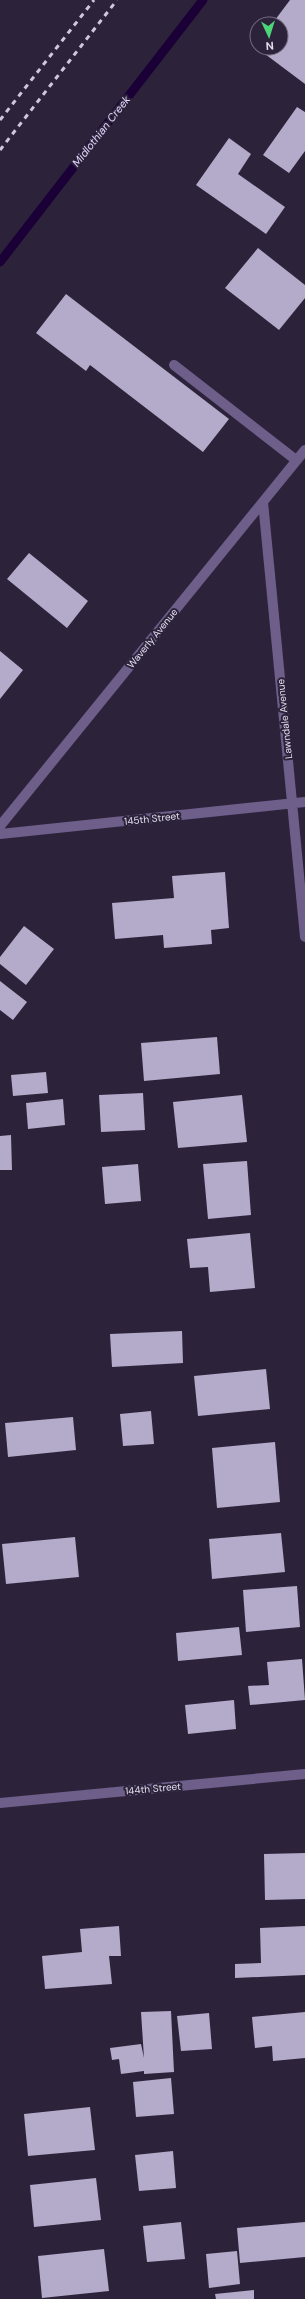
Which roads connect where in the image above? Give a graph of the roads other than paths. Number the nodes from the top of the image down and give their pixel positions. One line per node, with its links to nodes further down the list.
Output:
1 (174, 365): 3 (street)
2 (305, 450): 3 (street, Waverly Avenue)
3 (296, 460): 4 (street, Waverly Avenue)
4 (262, 502): 6 (street, Lawndale Avenue); 7 (street, Waverly Avenue)
5 (305, 802): 6 (street, 145th Street)
6 (293, 804): 8 (street, 145th Street); 9 (street, Lawndale Avenue)
7 (0, 826)
8 (0, 834)
9 (305, 937)
10 (305, 1774): 11 (street, 144th Street)
11 (0, 1803)

